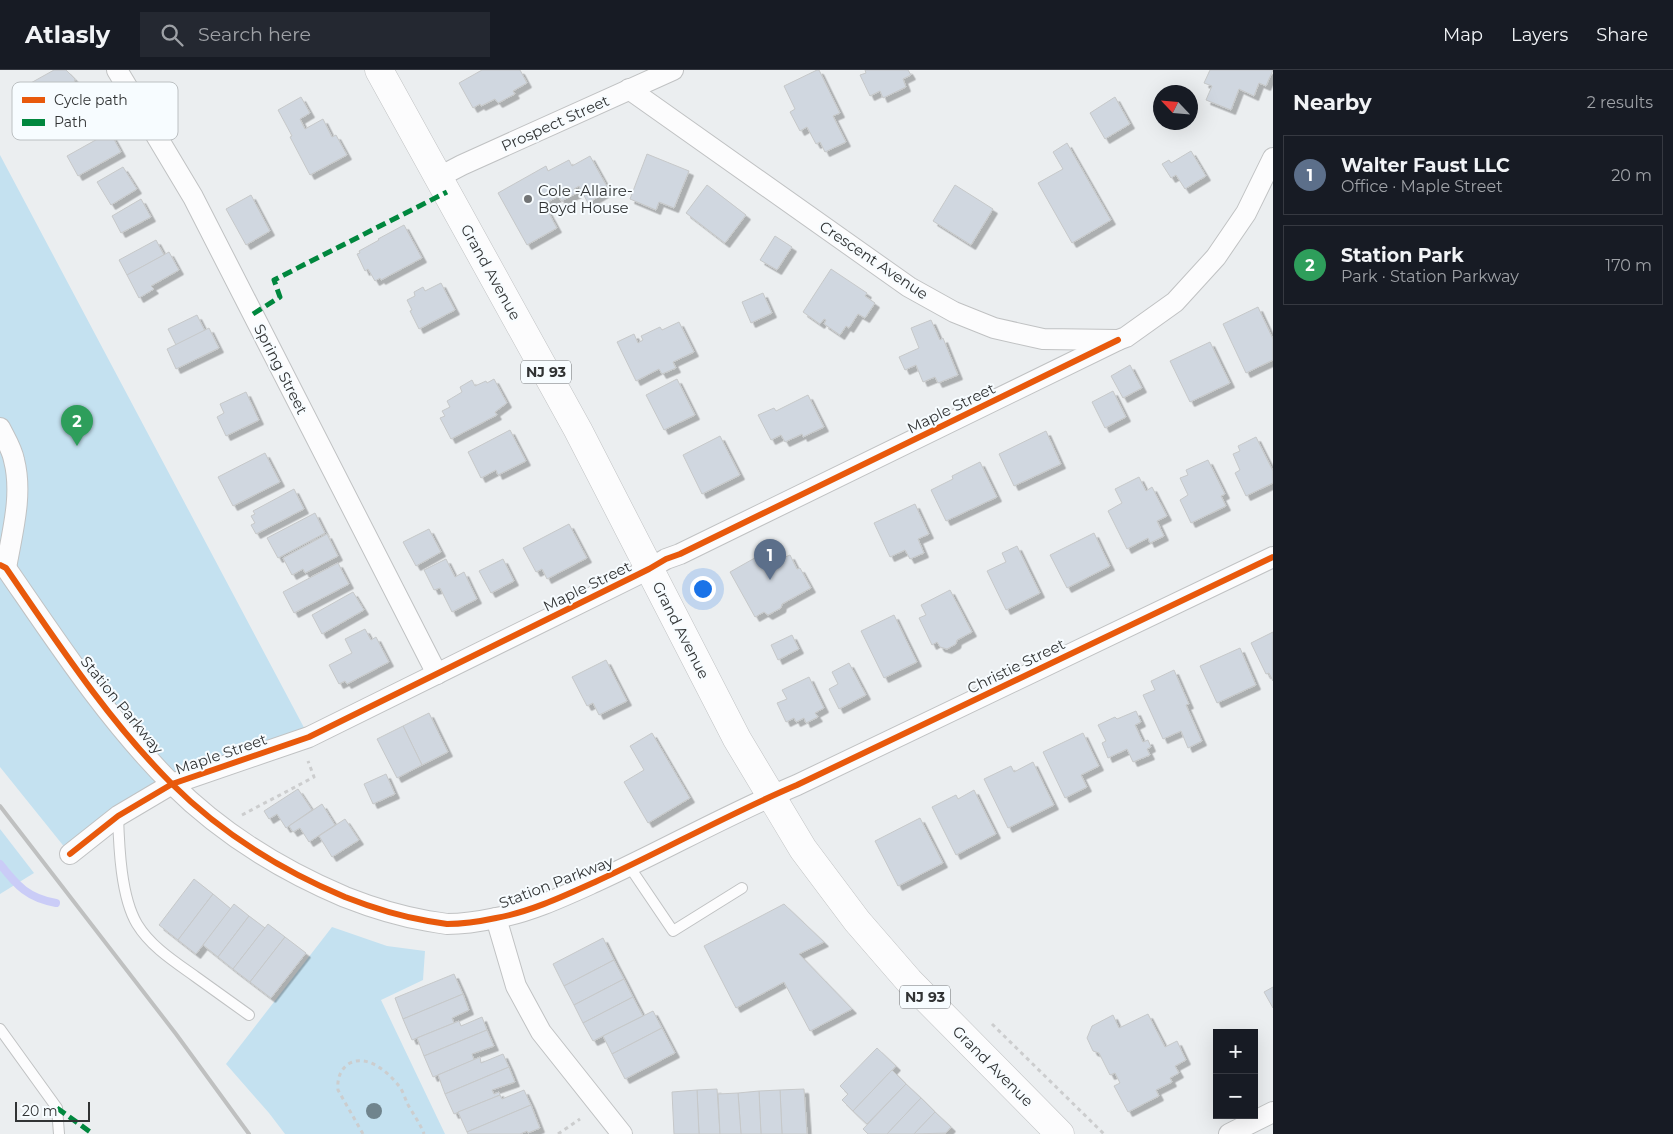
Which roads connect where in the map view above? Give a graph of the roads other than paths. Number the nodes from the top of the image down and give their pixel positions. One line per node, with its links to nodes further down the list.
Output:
1 (117, 70): 4 (street, Spring Street)
2 (379, 70): 8 (main road, Grand Avenue / NJ 93)
3 (673, 70): 5 (street, Prospect Street)
4 (124, 82)
5 (629, 89): 8 (street, Prospect Street); 9 (street, Crescent Avenue)
6 (159, 140): 14 (street, Spring Street)
7 (1273, 158): 9 (street)
8 (439, 177): 13 (main road, Grand Avenue / NJ 93)
9 (1118, 340): 13 (street, Maple Street)
10 (0, 428): 12 (street, Station Parkway)
11 (1273, 556): 16 (street, Christie Street)
12 (3, 567): 15 (street, Station Parkway)
13 (649, 569): 14 (street, Maple Street); 16 (main road, Grand Avenue / NJ 93)
14 (437, 674): 15 (street, Maple Street)
15 (172, 784): 17 (street, Maple Street); 21 (street, Station Parkway)
16 (770, 796): 19 (street, Station Parkway); 27 (main road, Grand Avenue / NJ 93)
17 (118, 816): 18 (street, Maple Street); 22 (lane)
18 (70, 854)
19 (629, 866): 20 (lane); 21 (street, Station Parkway)
20 (742, 888)
21 (496, 918): 26 (street)
22 (249, 1015)
23 (0, 1029): 25 (lane)
24 (1273, 1112): 28 (street)
25 (59, 1134)
26 (622, 1134)
27 (1060, 1134)
28 (1229, 1134)

